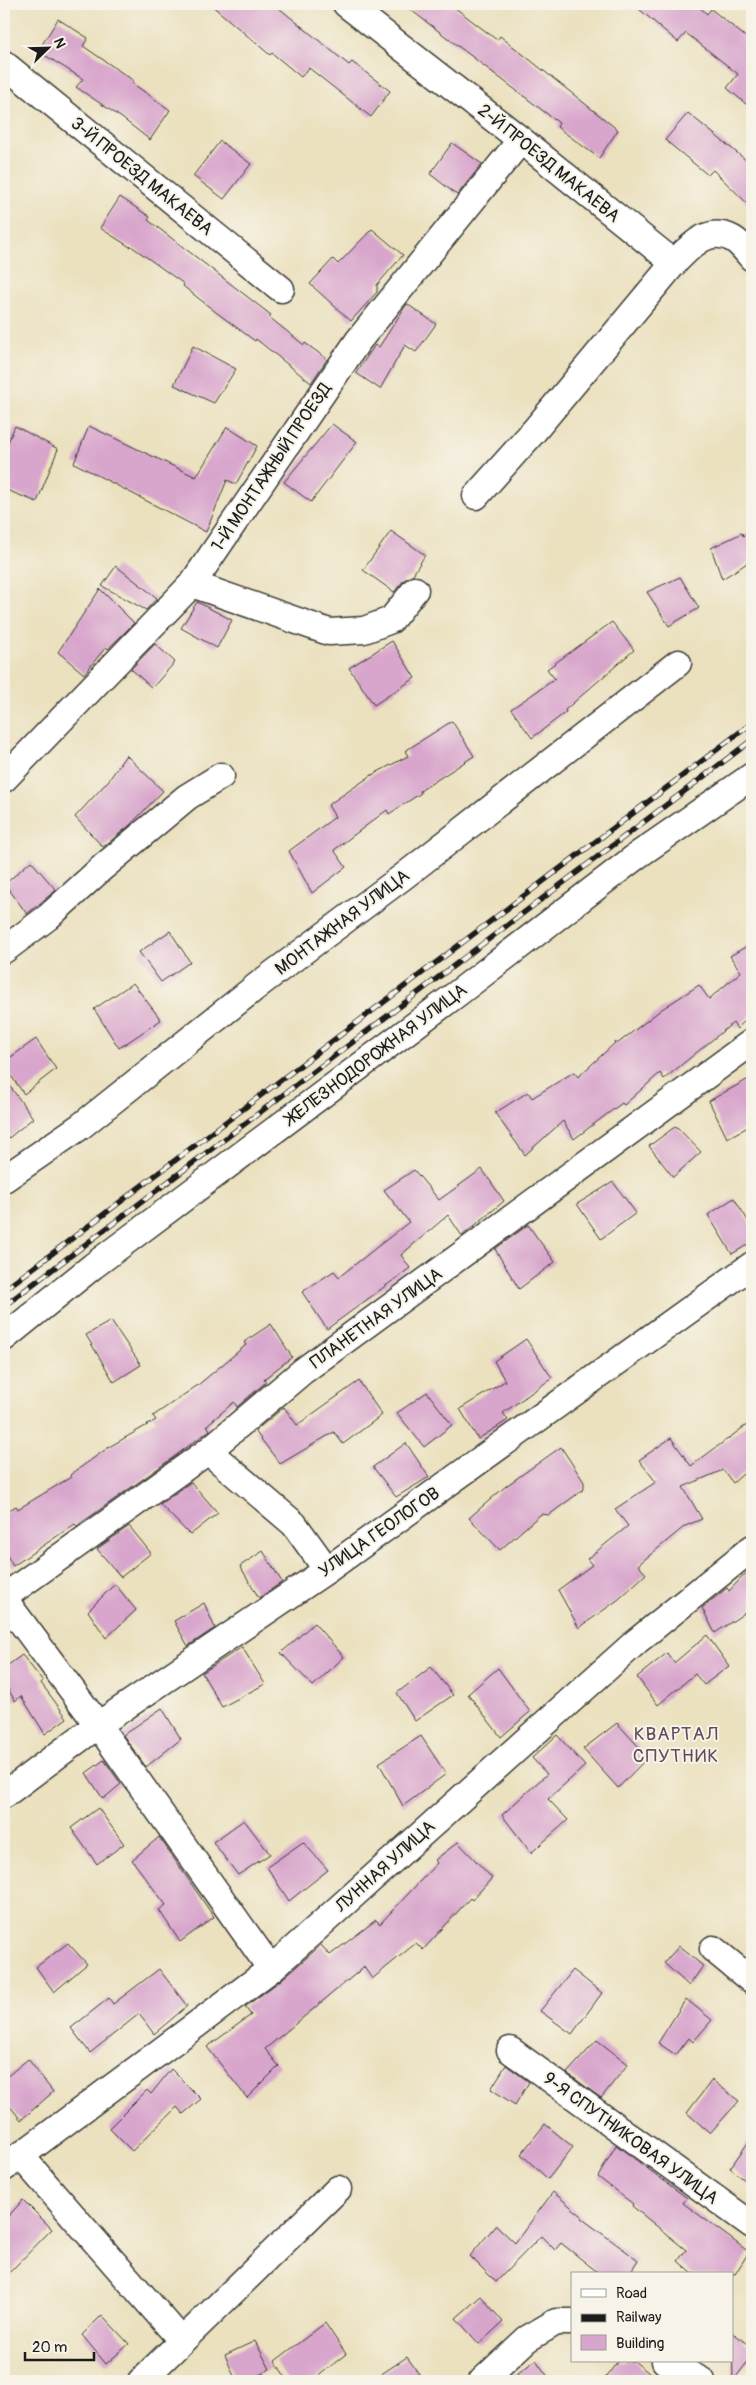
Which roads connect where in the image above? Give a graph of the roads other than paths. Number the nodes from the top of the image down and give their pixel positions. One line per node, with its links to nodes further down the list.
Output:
1 (346, 4): 3 (street, 2-Й ПРОЕЗД МАКАЕВА)
2 (4, 64): 6 (street, 3-Й ПРОЕЗД МАКАЕВА)
3 (521, 140): 5 (street, 2-Й ПРОЕЗД МАКАЕВА); 8 (street, 1-Й МОНТАЖНЫЙ ПРОЕЗД)
4 (752, 258): 5 (street)
5 (674, 263): 7 (street)
6 (281, 289)
7 (476, 496)
8 (192, 584): 9 (street); 13 (street, 1-Й МОНТАЖНЫЙ ПРОЕЗД)
9 (415, 590)
10 (678, 663): 16 (street, МОНТАЖНАЯ УЛИЦА)
11 (221, 776): 14 (street)
12 (752, 776): 18 (street, ЖЕЛЕЗНОДОРОЖНАЯ УЛИЦА)
13 (4, 779)
14 (4, 950)
15 (752, 1042): 19 (street, ПЛАНЕТНАЯ УЛИЦА)
16 (4, 1179)
17 (752, 1265): 21 (street, УЛИЦА ГЕОЛОГОВ)
18 (4, 1338)
19 (208, 1451): 21 (street); 22 (street, ПЛАНЕТНАЯ УЛИЦА)
20 (752, 1548): 26 (street, ЛУННАЯ УЛИЦА)
21 (327, 1570): 23 (street, УЛИЦА ГЕОЛОГОВ)
22 (4, 1598): 23 (street)
23 (98, 1725): 24 (street, УЛИЦА ГЕОЛОГОВ); 26 (street)
24 (4, 1796)
25 (713, 1949): 27 (street)
26 (271, 1969): 29 (street, ЛУННАЯ УЛИЦА)
27 (752, 1981)
28 (510, 2050): 31 (street, 9-Я СПУТНИКОВАЯ УЛИЦА)
29 (12, 2161): 33 (street)
30 (338, 2189): 33 (street)
31 (752, 2225)
32 (571, 2322): 36 (street)
33 (182, 2341): 35 (street)
34 (667, 2362): 37 (street)
35 (141, 2381)
36 (482, 2381)
37 (702, 2381)

